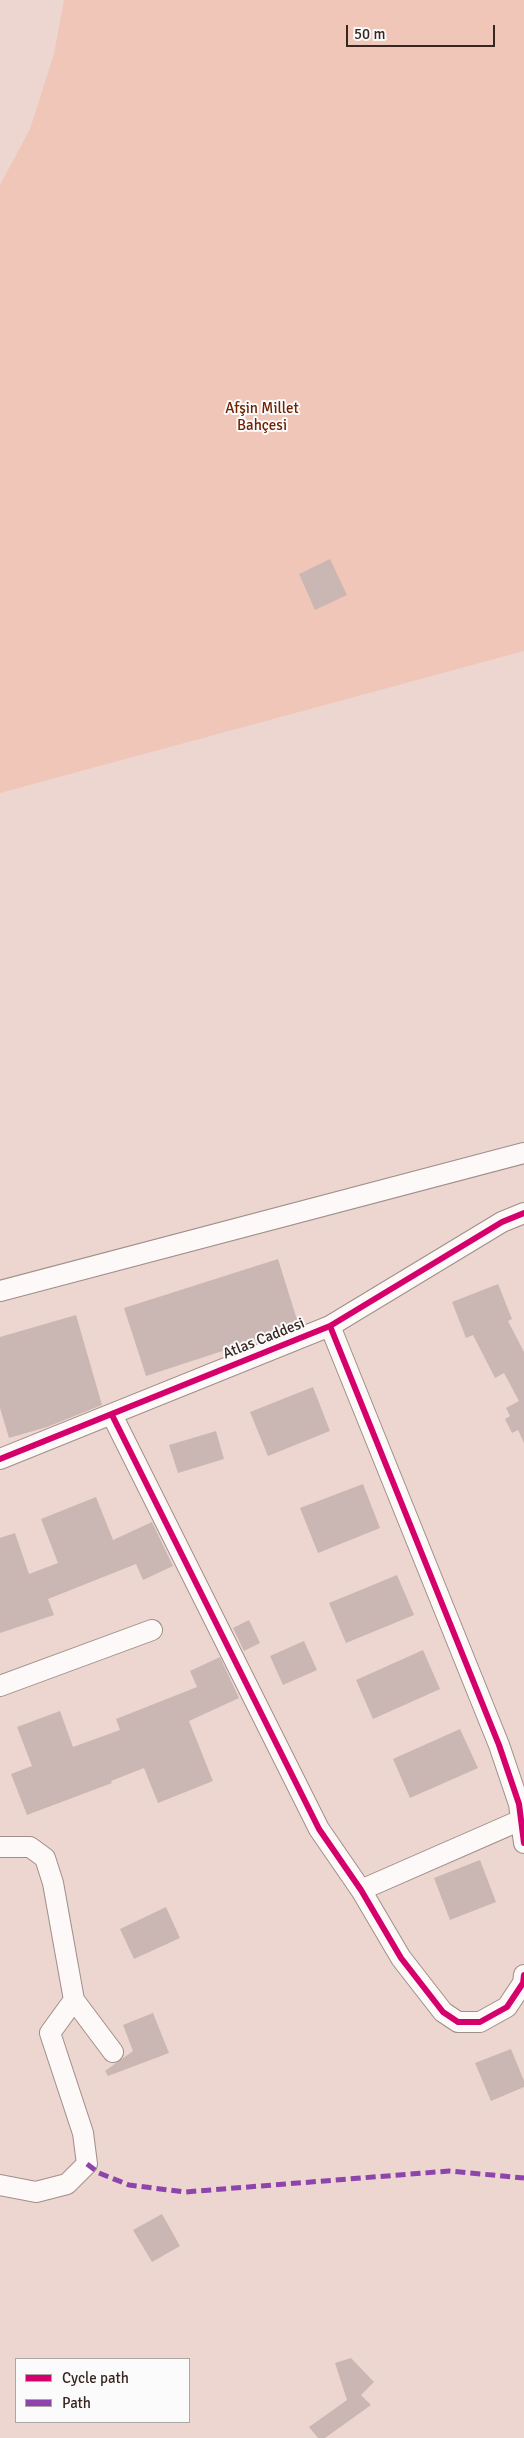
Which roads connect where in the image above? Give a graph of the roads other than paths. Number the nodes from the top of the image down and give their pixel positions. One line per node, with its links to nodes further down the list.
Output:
1 (524, 1153): 3 (street)
2 (524, 1213): 4 (street, Atlas Caddesi)
3 (0, 1291)
4 (330, 1326): 5 (street, Atlas Caddesi); 9 (street)
5 (112, 1415): 6 (street, Atlas Caddesi); 12 (street)
6 (0, 1459)
7 (152, 1630): 8 (street)
8 (0, 1686)
9 (521, 1820): 10 (street); 12 (street)
10 (524, 1843)
11 (0, 1847): 14 (street)
12 (361, 1890): 13 (street)
13 (524, 1976)
14 (74, 2000): 15 (street); 16 (street)
15 (113, 2052)
16 (0, 2186)

